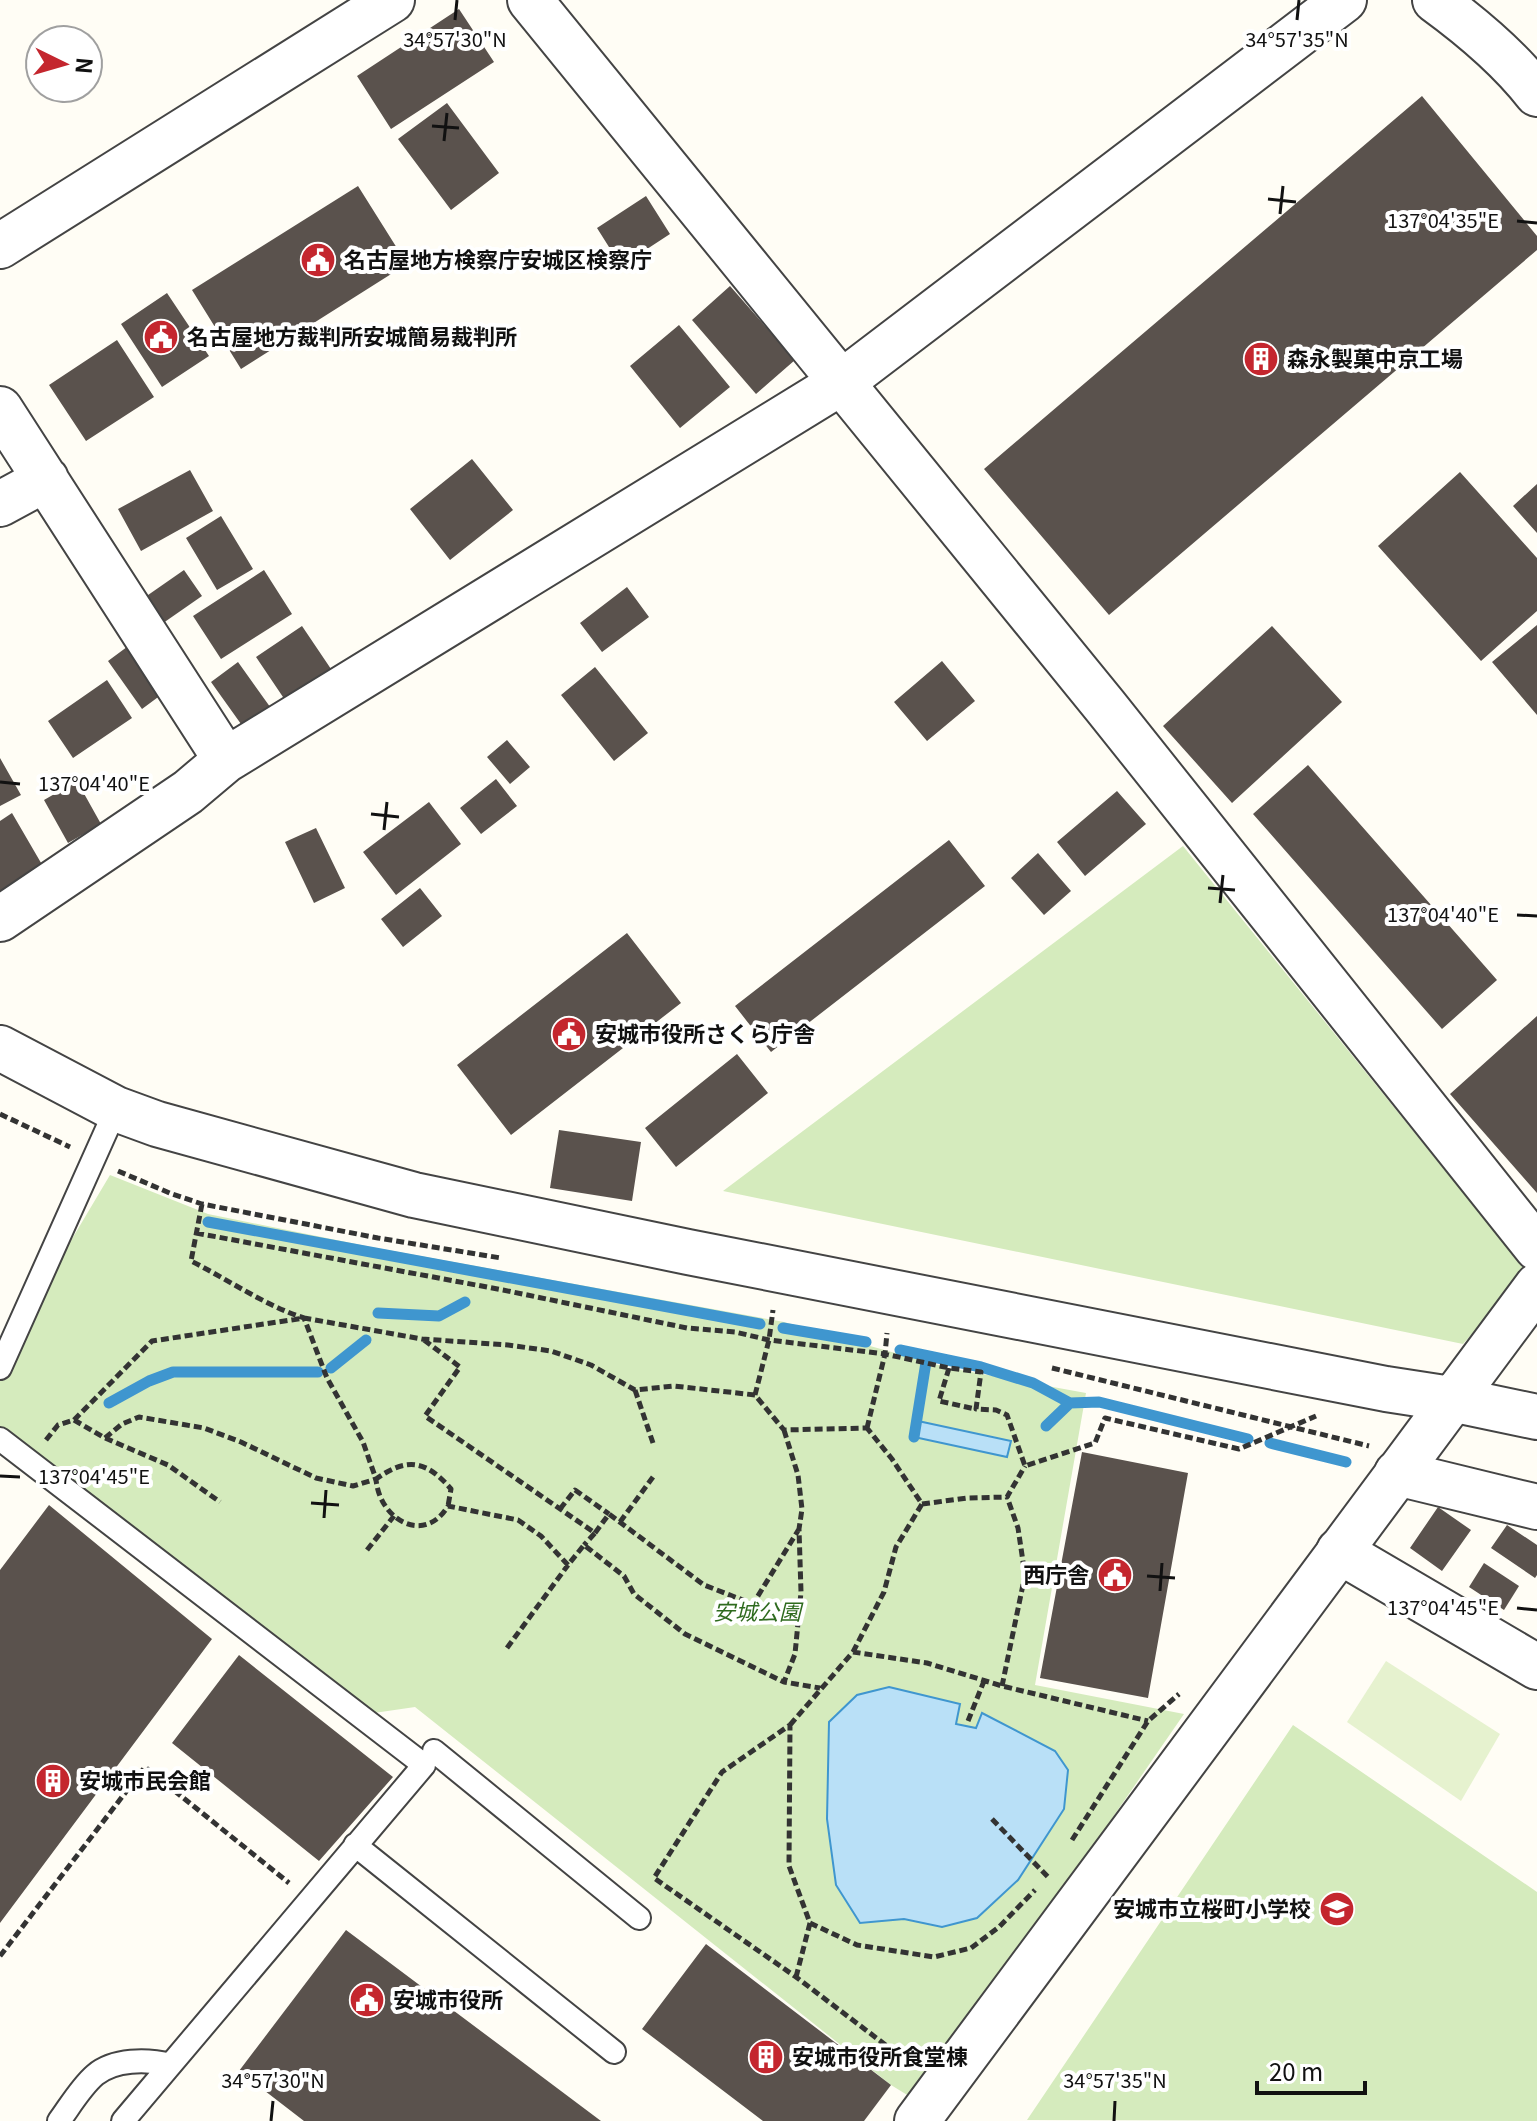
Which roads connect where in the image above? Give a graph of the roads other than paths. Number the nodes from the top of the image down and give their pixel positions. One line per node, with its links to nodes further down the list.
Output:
1 (392, 0): 6 (street)
2 (530, 0): 7 (street)
3 (1344, 0): 7 (street)
4 (1435, 0): 5 (street)
5 (1537, 94)
6 (0, 246)
7 (842, 382): 11 (street); 15 (street)
8 (0, 409): 9 (street)
9 (46, 479): 10 (street); 11 (street)
10 (0, 504)
11 (226, 760): 12 (street)
12 (0, 919)
13 (0, 1048): 14 (street)
14 (116, 1109): 17 (lane); 18 (street)
15 (1537, 1248)
16 (1537, 1286): 18 (street)
17 (0, 1368)
18 (1451, 1399): 19 (street); 21 (street)
19 (1537, 1417)
20 (0, 1439): 25 (lane)
21 (1397, 1473): 22 (street); 23 (street)
22 (1537, 1507)
23 (1339, 1551): 24 (street); 30 (street)
24 (1537, 1667)
25 (434, 1751): 26 (lane); 27 (lane)
26 (355, 1845): 28 (lane); 29 (lane)
27 (639, 1918)
28 (614, 2052)
29 (170, 2065): 31 (lane); 32 (lane)
30 (929, 2104)
31 (59, 2121)
32 (123, 2121)

